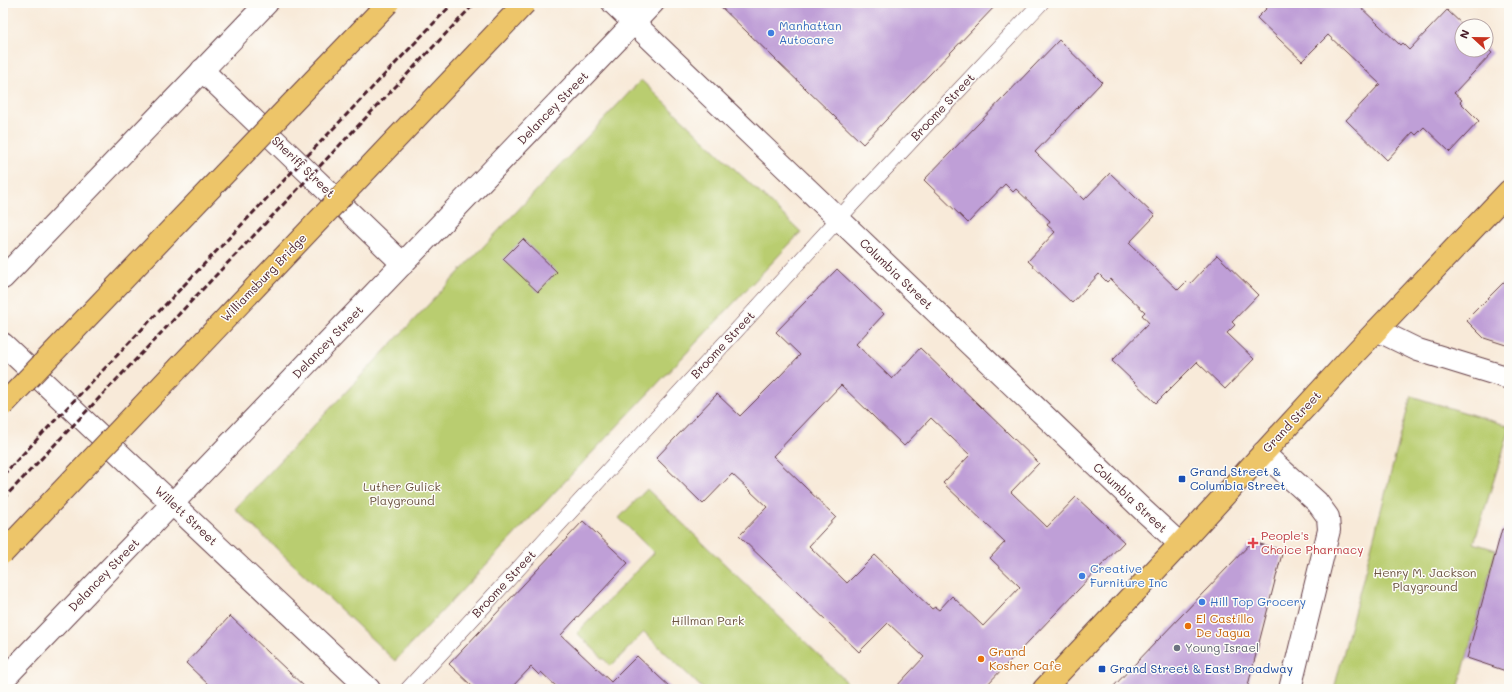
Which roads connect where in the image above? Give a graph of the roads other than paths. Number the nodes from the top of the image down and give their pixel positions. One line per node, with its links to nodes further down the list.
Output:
1 (267, 3): 8 (street)
2 (388, 3): 16 (main road, bridge)
3 (525, 3): 20 (main road, Williamsburg Bridge, bridge)
4 (613, 3): 7 (street, Columbia Street)
5 (653, 3): 7 (street, Delancey Street)
6 (1041, 3): 10 (lane, Broome Street)
7 (634, 24): 10 (street, Columbia Street); 11 (street, Delancey Street)
8 (202, 70): 11 (street, Sheriff Street); 12 (street)
9 (1509, 191): 13 (main road, Grand Street)
10 (838, 219): 19 (street, Columbia Street); 23 (lane, Broome Street)
11 (403, 264): 18 (street, Delancey Street)
12 (3, 278)
13 (1377, 330): 15 (street); 17 (main road, Grand Street)
14 (3, 344): 18 (street, Willett Street)
15 (1509, 378)
16 (3, 406)
17 (1263, 453): 19 (main road, Grand Street); 25 (street)
18 (173, 504): 21 (street, Delancey Street); 22 (street, Willett Street)
19 (1180, 544): 24 (main road, Grand Street)
20 (3, 553)
21 (3, 680)
22 (369, 689)
23 (408, 689)
24 (1044, 689)
25 (1290, 689)

